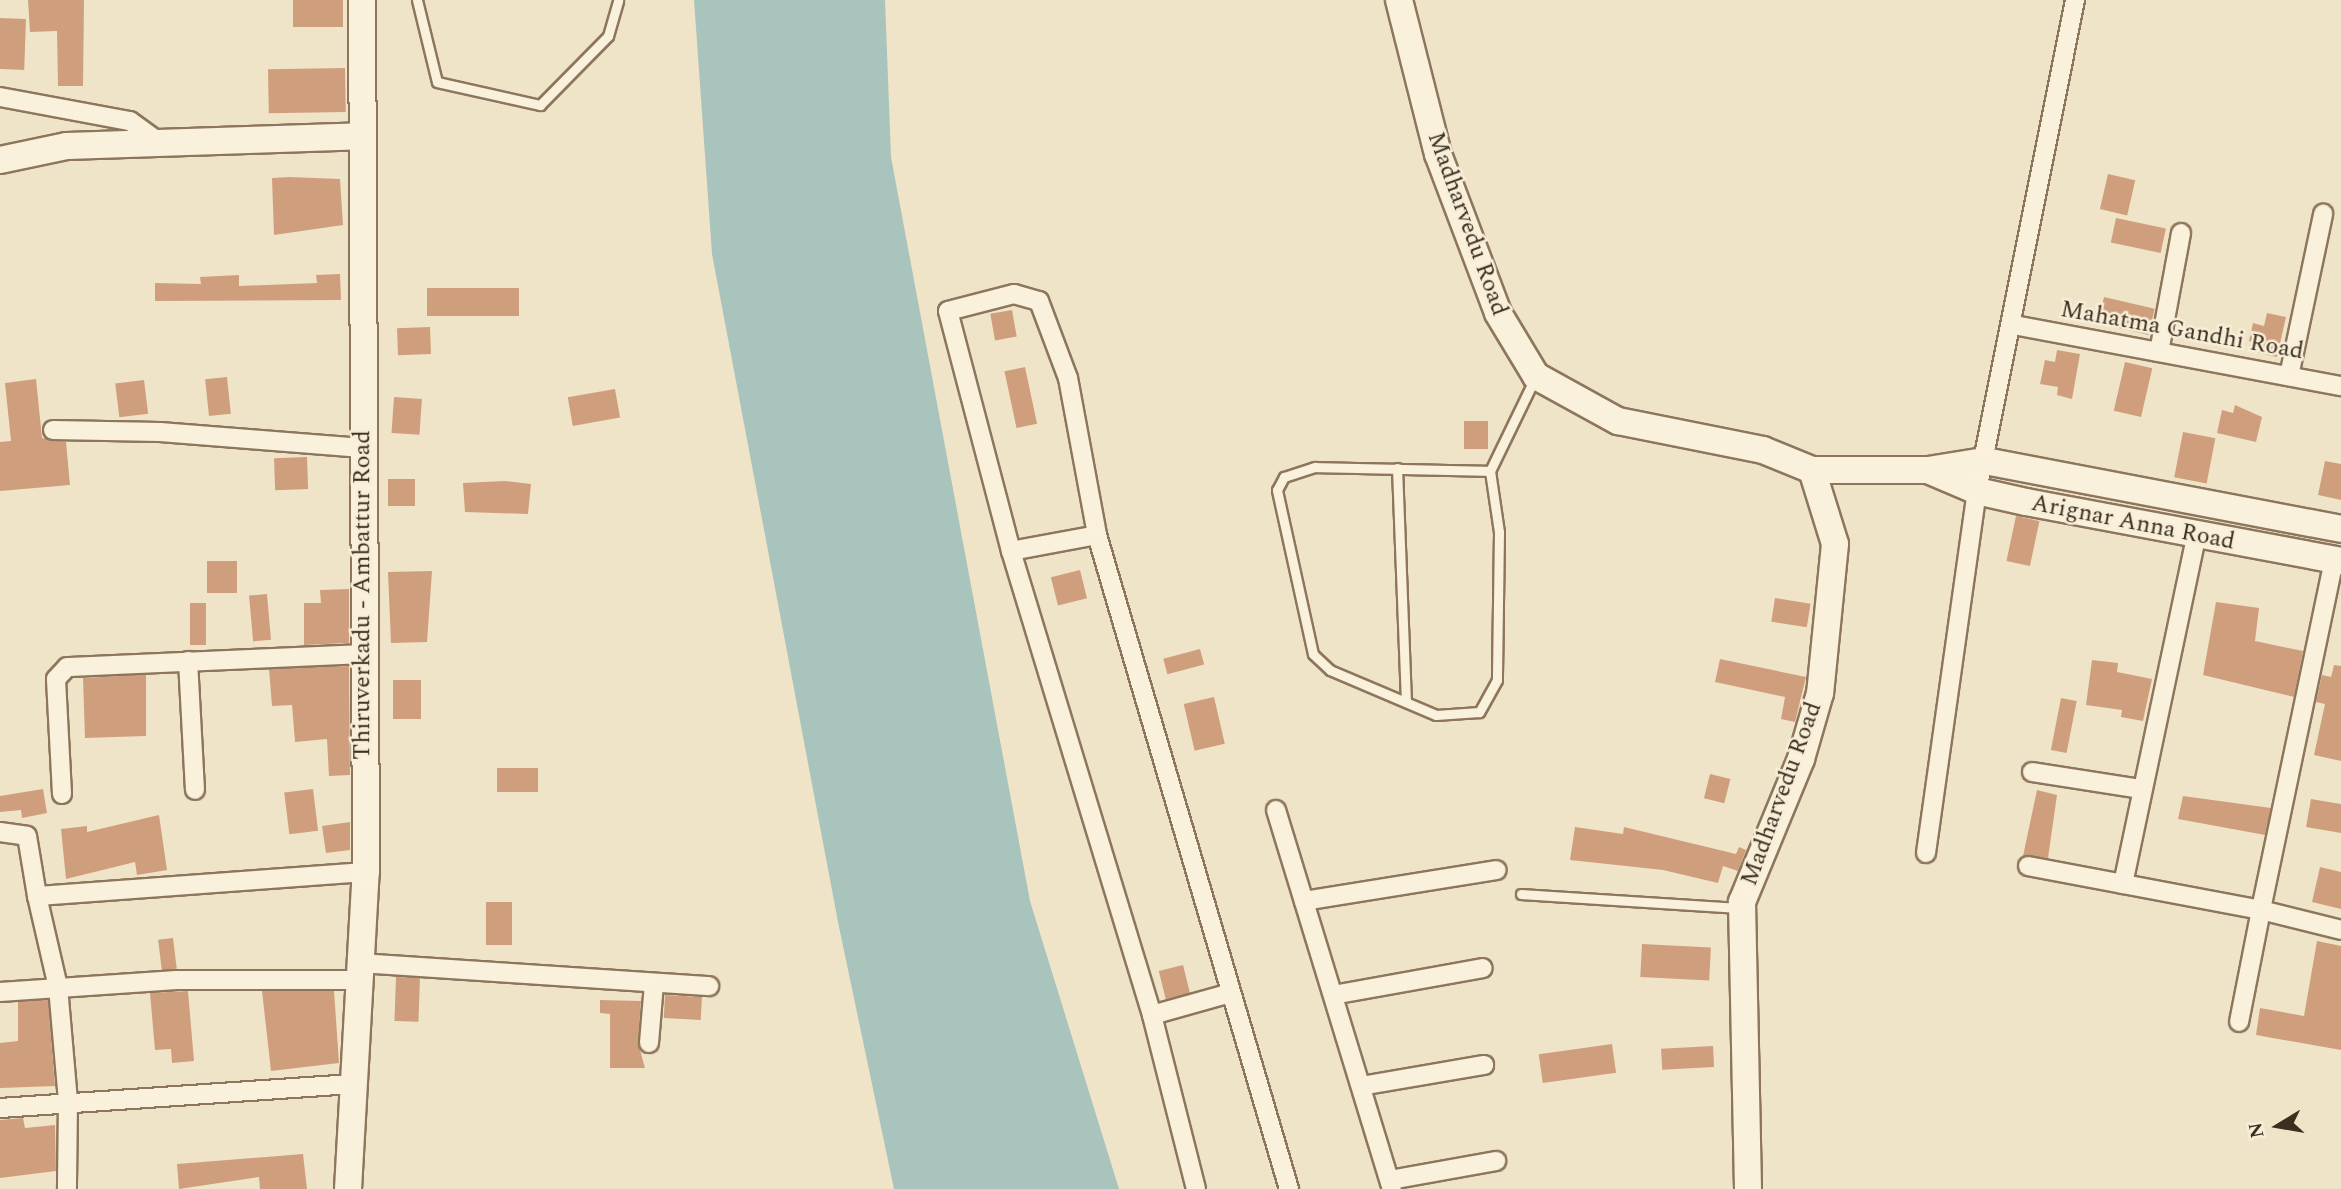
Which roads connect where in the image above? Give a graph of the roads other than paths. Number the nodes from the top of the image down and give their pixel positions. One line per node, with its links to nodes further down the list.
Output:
1 (362, 0): 7 (street, Thiruverkadu - Ambattur Road)
2 (417, 0): 3 (lane)
3 (618, 0)
4 (1399, 0): 14 (street, Madharvedu Road)
5 (2075, 0): 12 (street)
6 (0, 97): 8 (street)
7 (361, 136): 8 (street); 18 (street, Thiruverkadu - Ambattur Road)
8 (163, 145): 9 (street)
9 (0, 160)
10 (2323, 214): 15 (street)
11 (2181, 233): 13 (street)
12 (2014, 325): 13 (street, Mahatma Gandhi Road); 19 (street)
13 (2159, 352): 15 (street, Mahatma Gandhi Road)
14 (1536, 376): 21 (street); 23 (lane)
15 (2289, 376): 16 (street, Mahatma Gandhi Road)
16 (2341, 386)
17 (52, 430): 18 (street)
18 (362, 448): 30 (street, Thiruverkadu - Ambattur Road)
19 (1985, 461): 22 (street, Arignar Anna Road); 24 (street); 25 (street, Arignar Anna Road)
20 (1397, 468): 23 (lane); 32 (lane); 32 (lane)
21 (1812, 470): 22 (street, Arignar Anna Road); 47 (street, Madharvedu Road)
22 (1928, 470): 24 (street, Arignar Anna Road)
23 (1490, 471): 32 (lane)
24 (1977, 491): 27 (street, Arignar Anna Road); 39 (street)
25 (2341, 529)
26 (1097, 535): 28 (street); 28 (street); 56 (street)
27 (2196, 537): 29 (street, Arignar Anna Road); 34 (street)
28 (1011, 551): 58 (street)
29 (2338, 561): 48 (street)
30 (361, 654): 31 (street); 42 (street, Thiruverkadu - Ambattur Road)
31 (188, 661): 35 (street); 36 (street)
32 (1406, 702)
33 (2032, 772): 34 (street)
34 (2141, 789): 43 (street)
35 (195, 790)
36 (62, 794)
37 (1276, 810): 46 (street)
38 (0, 832): 45 (street)
39 (1926, 853)
40 (2028, 866): 43 (street)
41 (1497, 870): 46 (street)
42 (366, 872): 45 (street); 51 (street, Thiruverkadu - Ambattur Road)
43 (2123, 884): 48 (street)
44 (1521, 894): 47 (lane)
45 (37, 896): 54 (street)
46 (1304, 901): 57 (street)
47 (1743, 909): 72 (street, Madharvedu Road)
48 (2261, 910): 49 (street); 59 (street)
49 (2341, 930)
50 (1483, 968): 57 (street)
51 (361, 972): 52 (street); 54 (street); 62 (street, Thiruverkadu - Ambattur Road)
52 (654, 983): 53 (street); 60 (street)
53 (709, 986)
54 (58, 987): 55 (street); 64 (street)
55 (0, 992)
56 (1231, 993): 58 (street); 71 (street)
57 (1333, 995): 63 (street)
58 (1152, 1016): 70 (street)
59 (2238, 1022)
60 (649, 1043)
61 (1484, 1065): 63 (street)
62 (354, 1084): 64 (street); 69 (street, Thiruverkadu - Ambattur Road)
63 (1361, 1086): 67 (street)
64 (68, 1101): 65 (street); 68 (street)
65 (0, 1108)
66 (1496, 1161): 67 (street)
67 (1391, 1184)
68 (67, 1189)
69 (348, 1189)
70 (1196, 1189)
71 (1289, 1189)
72 (1748, 1189)

